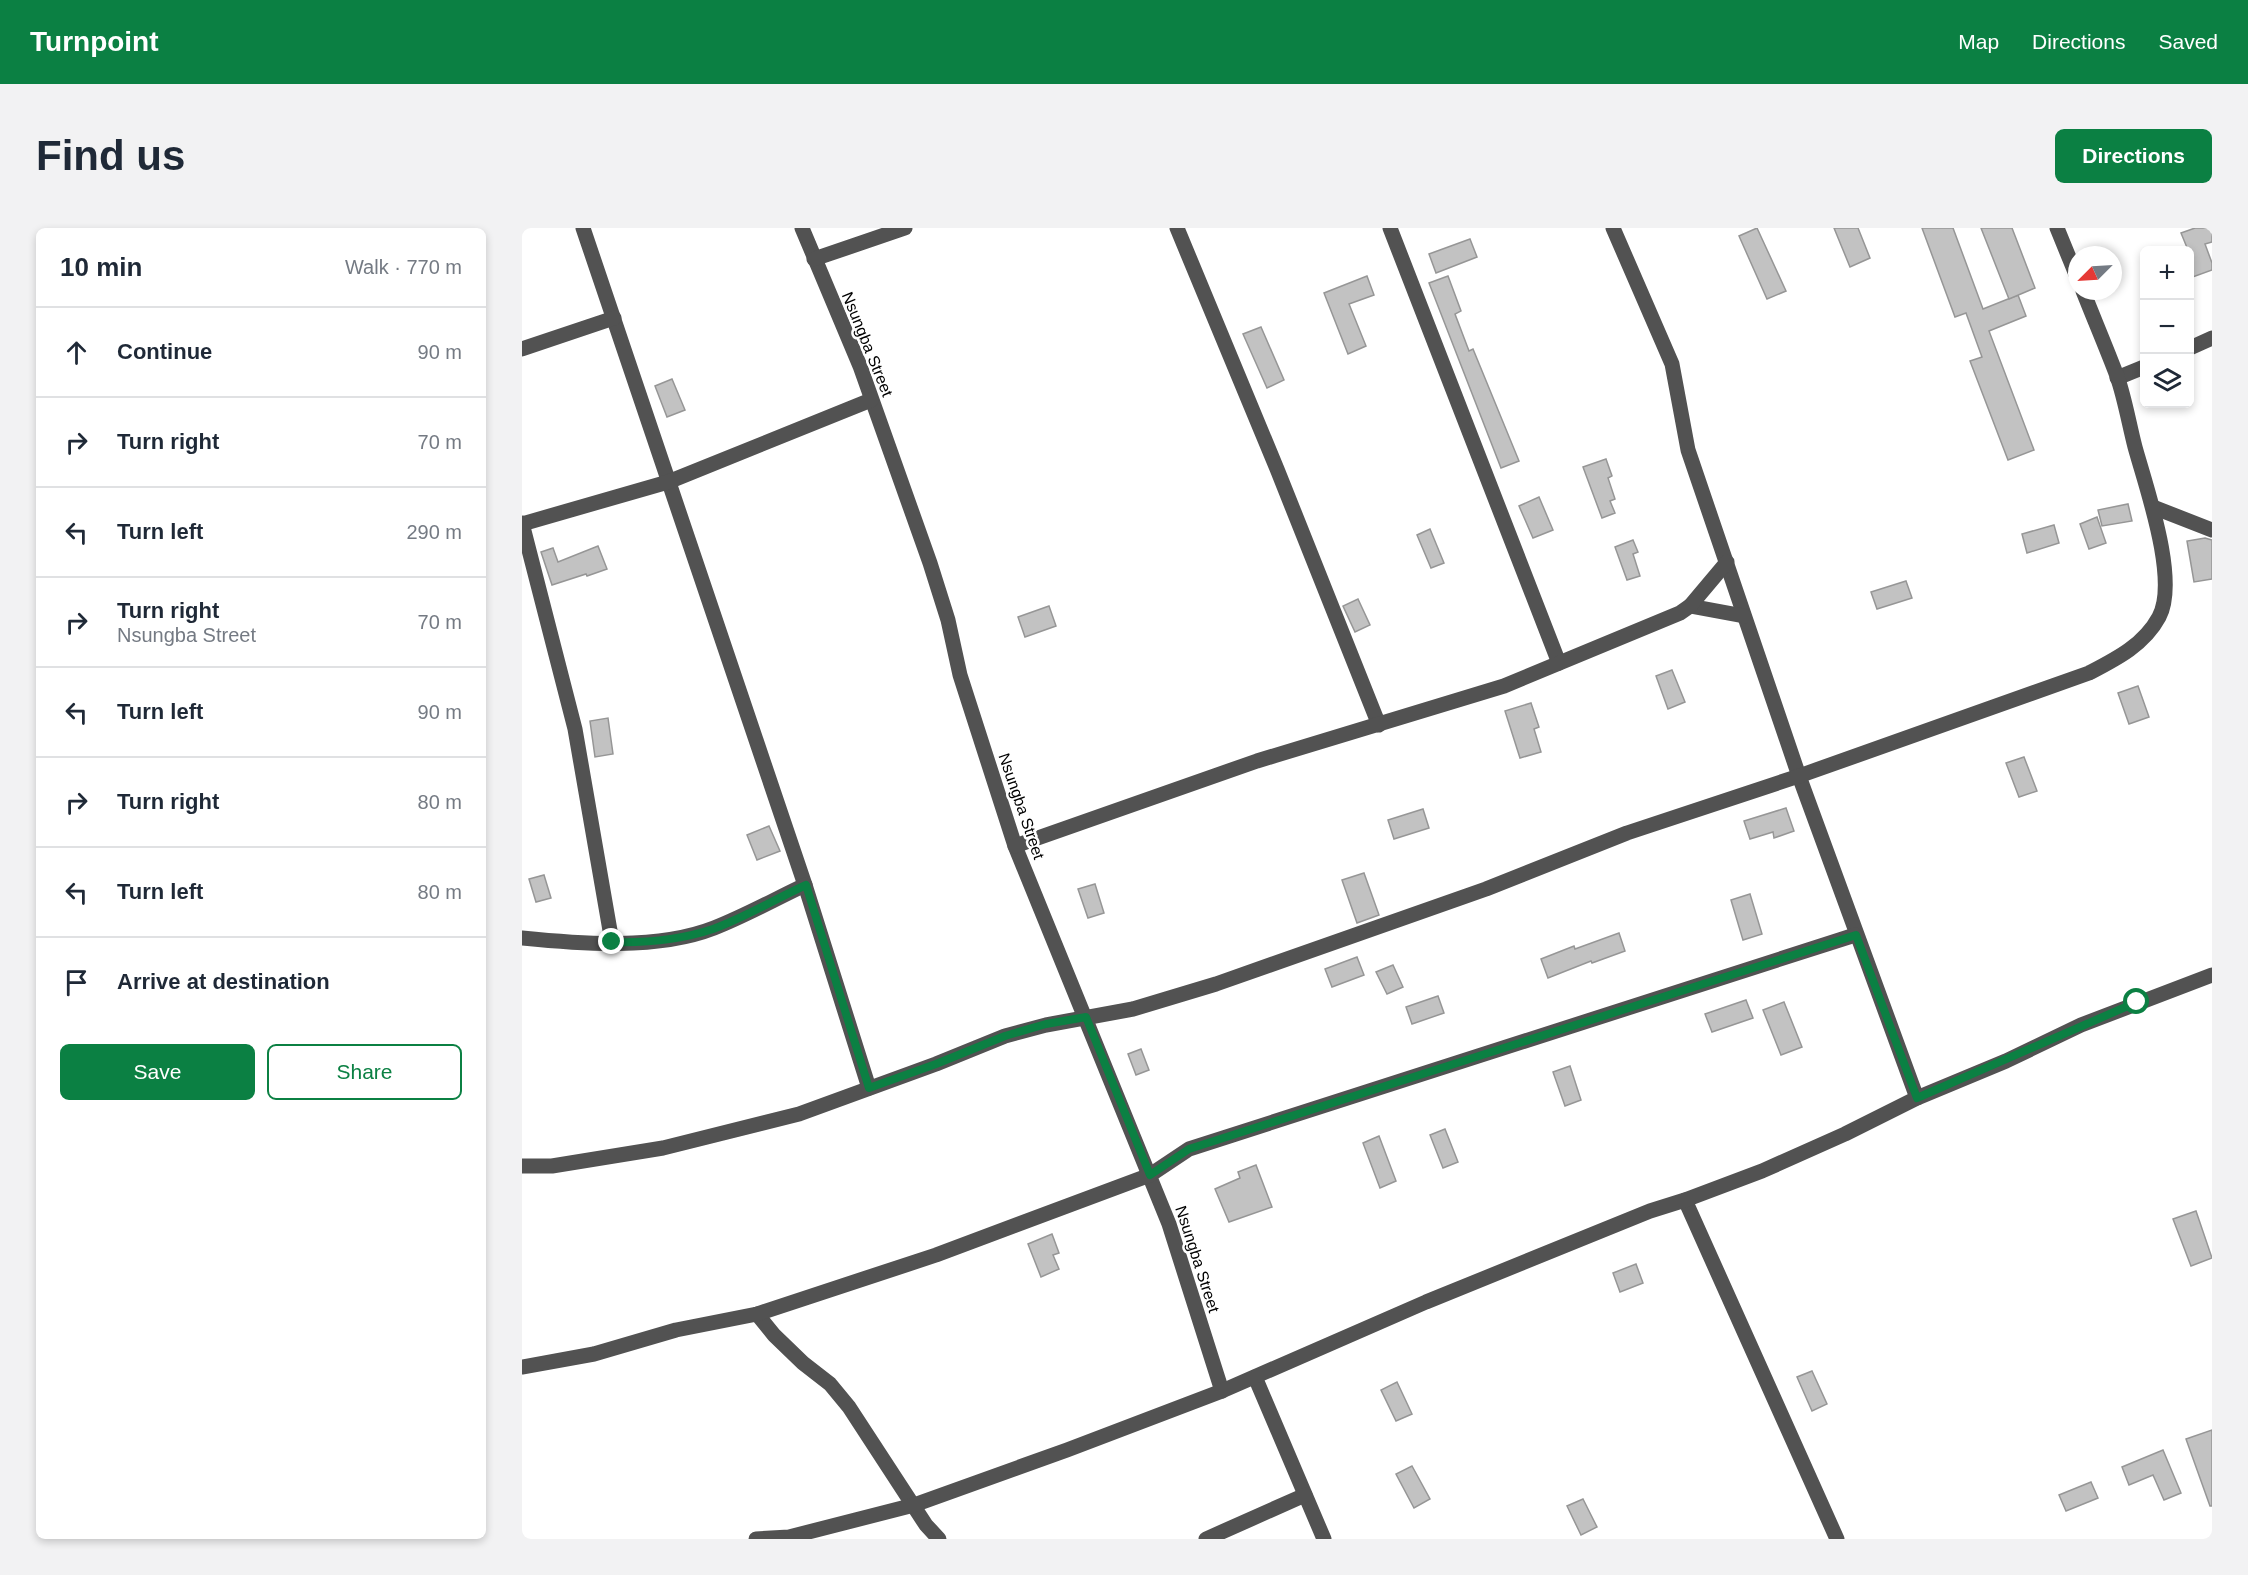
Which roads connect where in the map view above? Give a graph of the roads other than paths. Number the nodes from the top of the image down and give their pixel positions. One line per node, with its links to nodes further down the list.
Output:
1 (583, 228): 11 (street)
2 (802, 228): 9 (street, Nsungba Street)
3 (905, 228): 9 (street)
4 (1177, 228): 26 (street)
5 (1390, 228): 25 (street)
6 (1613, 228): 22 (street)
7 (2057, 228): 8 (street)
8 (2068, 255)
9 (814, 259): 17 (street, Nsungba Street)
10 (2087, 300): 16 (street)
11 (614, 318): 14 (street); 18 (street)
12 (2212, 338): 13 (street)
13 (2194, 346)
14 (522, 349)
15 (2140, 369): 16 (street)
16 (2117, 378): 19 (street)
17 (871, 400): 18 (street); 28 (street, Nsungba Street)
18 (668, 482): 20 (street); 29 (street)
19 (2153, 507): 21 (street); 27 (street)
20 (522, 524): 32 (street)
21 (2212, 530)
22 (1727, 562): 23 (street); 24 (street)
23 (1690, 606): 24 (street); 25 (street)
24 (1744, 616): 27 (street)
25 (1559, 663): 26 (street)
26 (1379, 725): 28 (street)
27 (1798, 776): 30 (street); 34 (street)
28 (1015, 846): 34 (street, Nsungba Street)
29 (806, 885): 32 (street); 35 (street)
30 (1856, 935): 36 (street); 38 (street)
31 (522, 938): 32 (street)
32 (612, 942)
33 (2212, 975): 36 (street)
34 (1086, 1017): 35 (street); 38 (street, Nsungba Street)
35 (869, 1088): 37 (street)
36 (1917, 1098): 39 (street)
37 (522, 1166)
38 (1150, 1175): 40 (street); 43 (street, Nsungba Street)
39 (1685, 1200): 42 (street); 51 (street)
40 (757, 1314): 41 (street); 45 (street)
41 (522, 1367)
42 (1255, 1377): 43 (street); 44 (street)
43 (1222, 1391): 45 (street)
44 (1305, 1495): 49 (street); 50 (street)
45 (914, 1505): 46 (street); 48 (street)
46 (789, 1538): 47 (street)
47 (756, 1539)
48 (939, 1539)
49 (1206, 1539)
50 (1324, 1539)
51 (1837, 1539)

